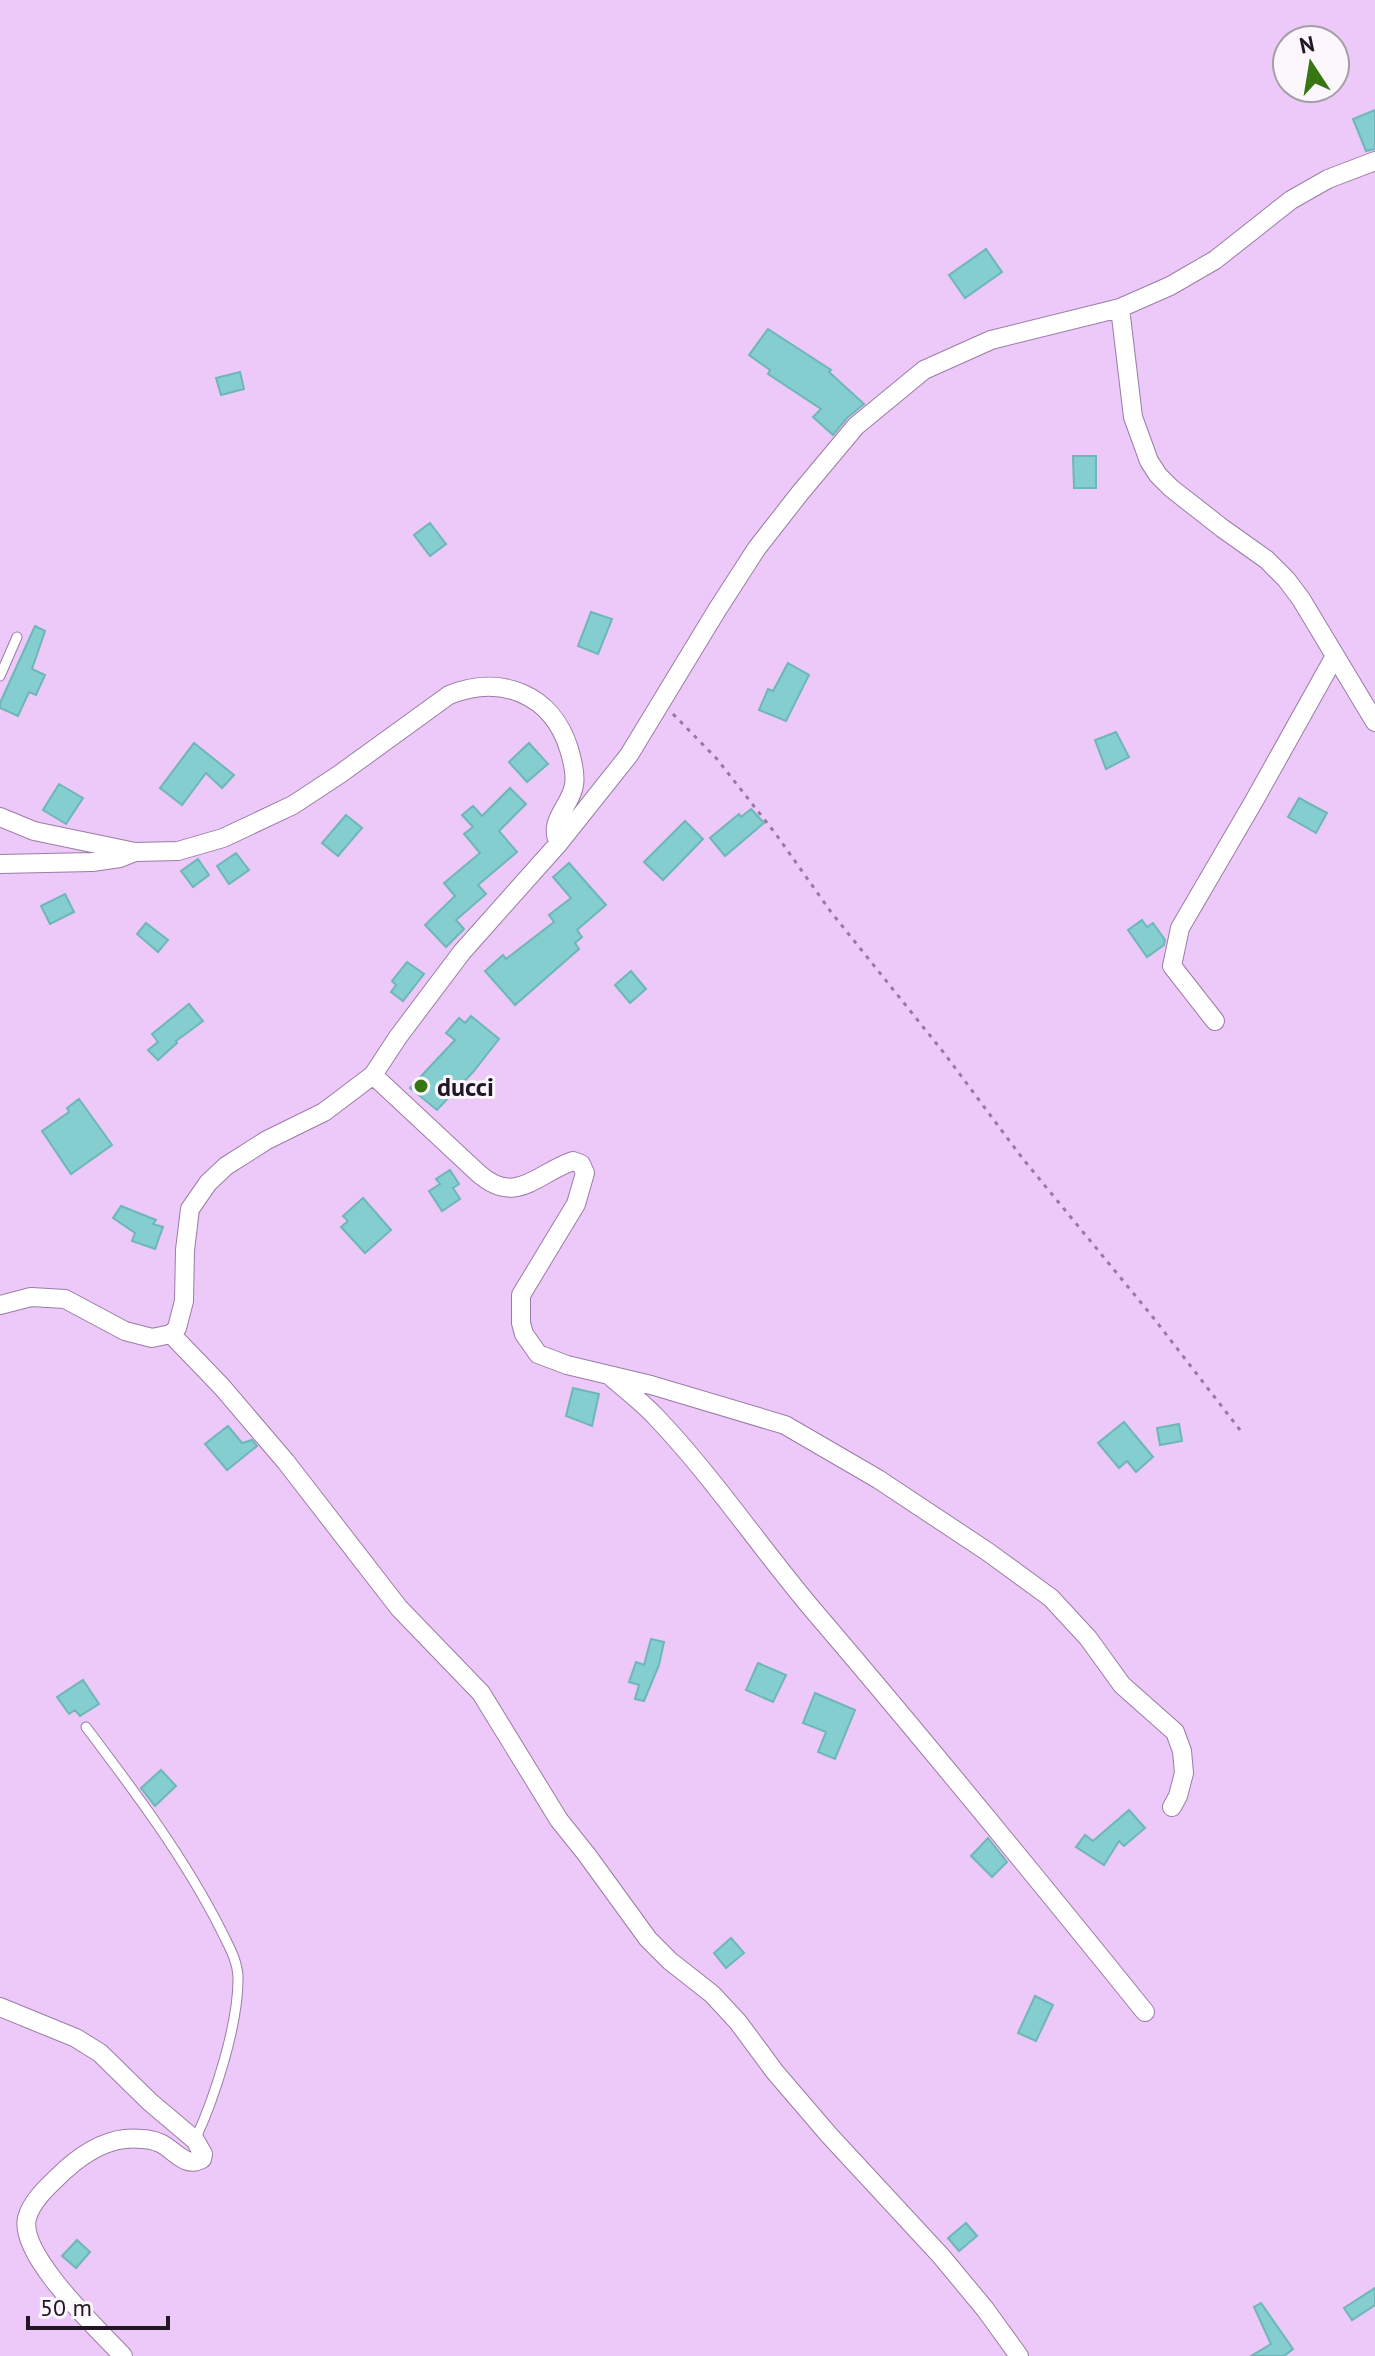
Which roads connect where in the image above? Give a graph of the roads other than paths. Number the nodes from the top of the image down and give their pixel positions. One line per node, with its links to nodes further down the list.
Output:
1 (1375, 161): 2 (street)
2 (1120, 308): 4 (street); 8 (street)
3 (17, 637): 5 (lane)
4 (1335, 656): 6 (street); 11 (street)
5 (0, 676)
6 (1375, 722)
7 (0, 817): 9 (street)
8 (559, 843): 9 (street); 12 (street)
9 (135, 852): 10 (street)
10 (0, 864)
11 (1215, 1021)
12 (373, 1075): 14 (street); 15 (street)
13 (0, 1305): 14 (street)
14 (171, 1334): 22 (street)
15 (609, 1375): 17 (street); 19 (street)
16 (86, 1727): 20 (lane)
17 (1172, 1807)
18 (0, 2007): 20 (street)
19 (1145, 2012)
20 (195, 2140): 21 (street)
21 (123, 2356)
22 (1019, 2356)

